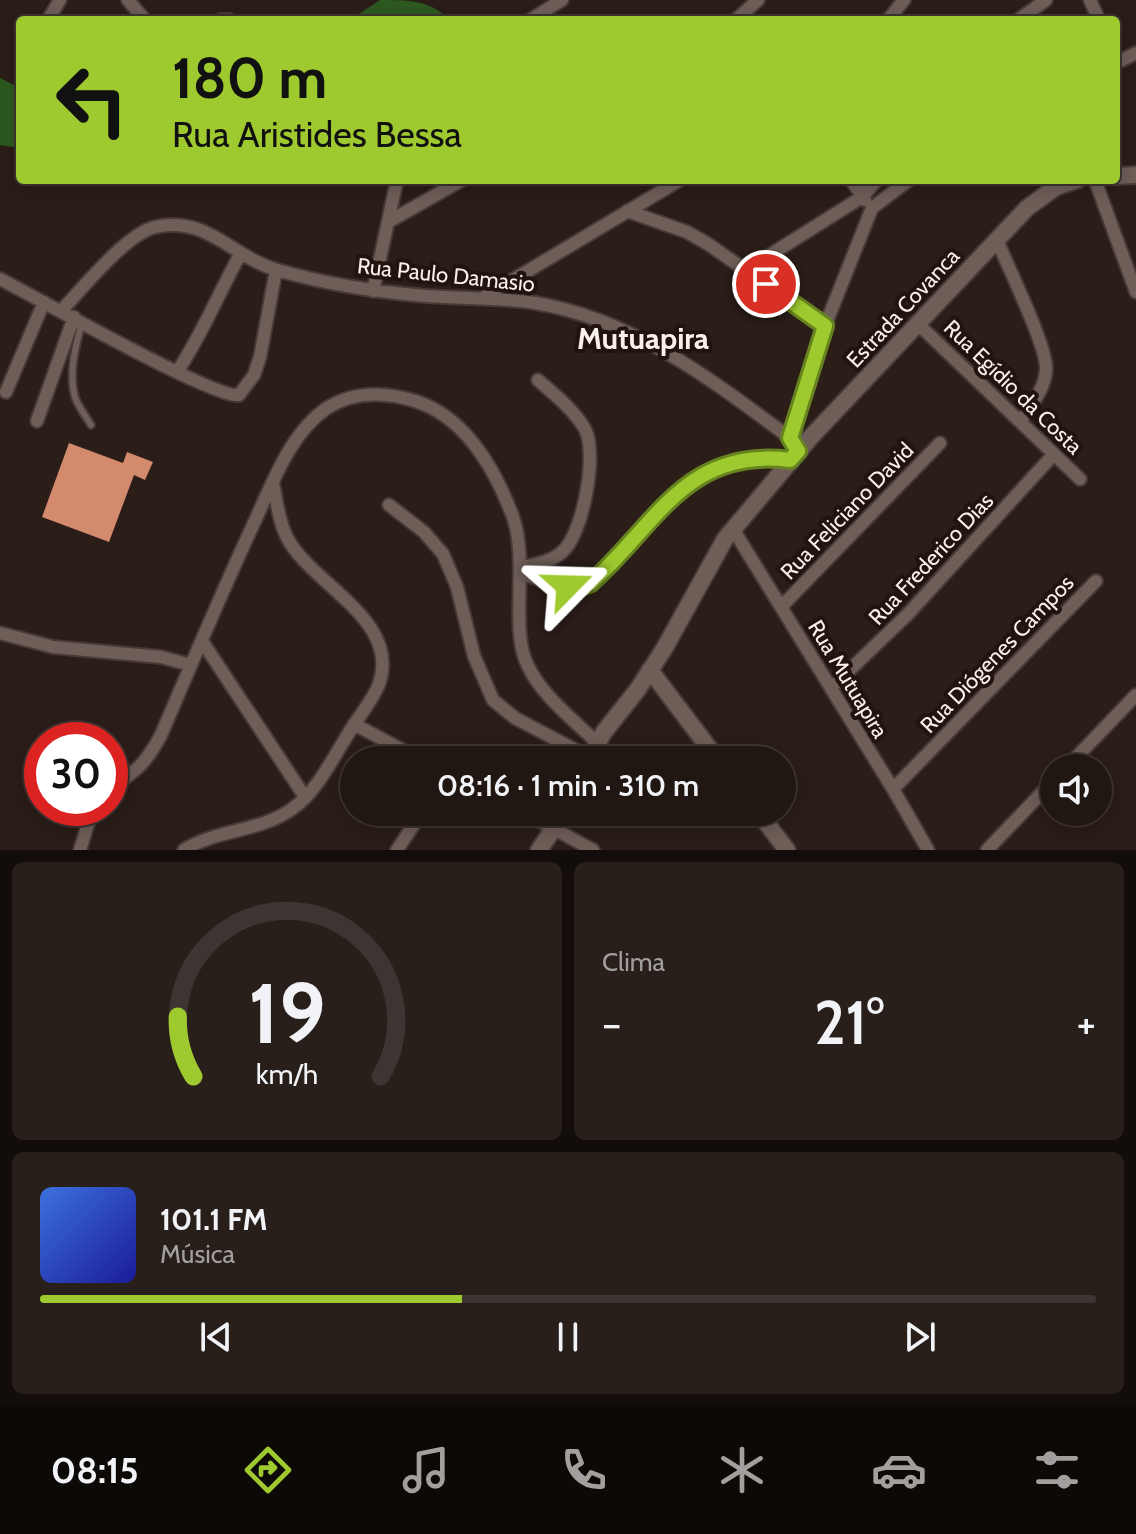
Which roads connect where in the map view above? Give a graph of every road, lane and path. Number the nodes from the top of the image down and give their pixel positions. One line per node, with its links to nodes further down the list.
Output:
1 (128, 0): 6 (street)
2 (562, 0): 7 (street)
3 (758, 0): 8 (street)
4 (904, 0): 9 (street)
5 (1046, 0): 10 (street)
6 (142, 16)
7 (536, 16)
8 (743, 16)
9 (891, 16)
10 (1024, 16)
11 (396, 184): 22 (street)
12 (455, 184): 22 (street)
13 (673, 184): 21 (street)
14 (854, 184): 19 (street)
15 (873, 184): 19 (street)
16 (904, 184): 20 (street)
17 (1065, 184): 23 (street, Estrada Covanca)
18 (1096, 184): 29 (street)
19 (862, 197): 20 (street); 26 (street)
20 (872, 208): 35 (street)
21 (627, 211): 26 (street); 30 (street)
22 (388, 222): 28 (street)
23 (997, 240): 34 (street, Estrada Covanca); 40 (street)
24 (241, 253): 25 (street, Rua Paulo Damasio); 32 (street, Rua Paulo Damasio); 36 (street)
25 (276, 270): 28 (street, Rua Paulo Damasio); 36 (street)
26 (746, 270): 35 (street)
27 (0, 279): 31 (street)
28 (373, 291): 30 (street, Rua Paulo Damasio)
29 (1136, 292)
30 (486, 296): 43 (street, Rua Paulo Damasio)
31 (44, 302): 32 (street); 38 (street)
32 (61, 311): 33 (street)
33 (78, 320): 36 (street); 39 (street); 41 (lane)
34 (918, 324): 40 (street, Rua Egídio da Costa); 43 (street, Estrada Covanca)
35 (825, 326): 43 (street)
36 (177, 372)
37 (538, 380): 49 (street)
38 (6, 392)
39 (37, 421)
40 (1021, 421): 44 (street, Rua Egídio da Costa)
41 (91, 425)
42 (940, 443): 51 (street, Rua Feliciano David)
43 (793, 450): 48 (street, Estrada Covanca); 49 (street)
44 (1054, 454): 45 (street, Rua Egídio da Costa); 56 (street, Rua Frederico Dias)
45 (1080, 479)
46 (273, 483): 49 (street); 53 (street); 58 (street)
47 (389, 505): 60 (street)
48 (733, 529): 51 (street, Rua Mutuapira); 55 (street, Estrada Covanca)
49 (522, 571): 61 (street)
50 (1096, 581): 66 (street, Rua Diógenes Campos)
51 (782, 606): 56 (street, Rua Mutuapira)
52 (0, 633): 54 (street)
53 (202, 641): 54 (street); 68 (street)
54 (191, 665): 65 (street)
55 (650, 670): 62 (street, Estrada Covanca); 63 (street)
56 (831, 688): 66 (street, Rua Mutuapira)
57 (1136, 695): 64 (street)
58 (354, 724): 59 (street); 68 (street)
59 (395, 746)
60 (576, 746)
61 (586, 746)
62 (596, 746)
63 (707, 746)
64 (1079, 754)
65 (128, 777)
66 (893, 789): 80 (street, Rua Mutuapira)
67 (1040, 795): 81 (street)
68 (305, 797): 75 (street)
69 (87, 826): 74 (street)
70 (413, 826): 76 (street)
71 (552, 826): 73 (street)
72 (769, 826): 79 (street)
73 (556, 828): 77 (street); 78 (street)
74 (80, 850)
75 (184, 850)
76 (397, 850)
77 (539, 850)
78 (593, 850)
79 (787, 850)
80 (928, 850)
81 (987, 850)

